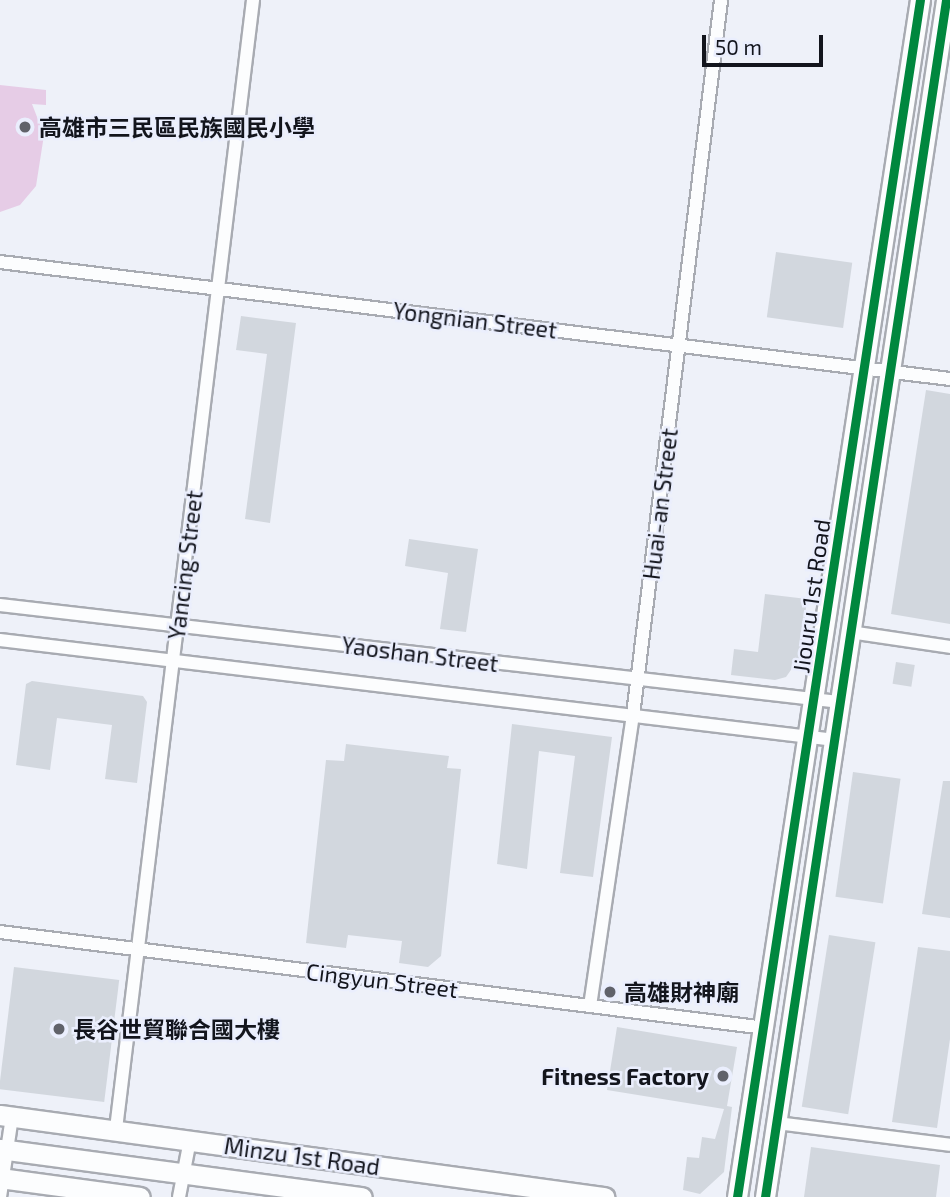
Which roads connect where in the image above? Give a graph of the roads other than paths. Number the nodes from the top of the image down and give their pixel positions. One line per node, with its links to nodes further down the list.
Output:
1 (253, 0): 6 (street, Yancing Street)
2 (721, 0): 7 (street, Huai-an Street)
3 (920, 0): 8 (main road, Jiouru 1st Road)
4 (946, 0): 9 (main road, Jiouru 1st Road)
5 (0, 262): 6 (street, Yongnian Street)
6 (218, 288): 7 (street, Yongnian Street); 12 (street, Yancing Street)
7 (681, 345): 8 (street, Yongnian Street); 17 (street, Huai-an Street)
8 (865, 368): 9 (street, Yongnian Street); 18 (main road, Jiouru 1st Road)
9 (890, 370): 10 (street, Yongnian Street); 13 (main road, Jiouru 1st Road)
10 (950, 379)
11 (0, 605): 12 (street, Yaoshan Street)
12 (177, 626): 16 (street, Yancing Street); 17 (street, Yaoshan Street)
13 (850, 632): 15 (street); 19 (main road, Jiouru 1st Road)
14 (0, 640): 16 (street, Yaoshan Street)
15 (950, 647)
16 (173, 661): 20 (street, Yaoshan Street); 24 (street, Yancing Street)
17 (638, 679): 18 (street, Yaoshan Street); 20 (street, Huai-an Street)
18 (815, 699): 19 (street, Yaoshan Street); 21 (main road, Jiouru 1st Road)
19 (840, 702): 22 (main road, Jiouru 1st Road)
20 (633, 715): 21 (street, Yaoshan Street); 25 (street, Huai-an Street)
21 (810, 736): 22 (street, Yaoshan Street); 26 (main road, Jiouru 1st Road)
22 (835, 740): 28 (main road, Jiouru 1st Road)
23 (0, 932): 24 (street, Cingyun Street)
24 (138, 950): 25 (street, Cingyun Street); 29 (street, Yancing Street)
25 (590, 1006): 26 (street, Cingyun Street)
26 (765, 1028): 39 (main road, Jiouru 1st Road)
27 (6, 1116): 29 (main road, Minzu 1st Road); 32 (street)
28 (777, 1123): 31 (street); 40 (main road, Jiouru 1st Road)
29 (116, 1129): 30 (main road, Minzu 1st Road)
30 (190, 1140): 33 (street); 38 (main road, Minzu 1st Road)
31 (950, 1145)
32 (3, 1150): 33 (main road, Minzu 1st Road); 34 (street)
33 (183, 1174): 36 (street); 37 (main road, Minzu 1st Road)
34 (1, 1184): 35 (main road)
35 (140, 1197)
36 (179, 1197)
37 (362, 1197)
38 (604, 1197)
39 (737, 1197)
40 (765, 1197)

